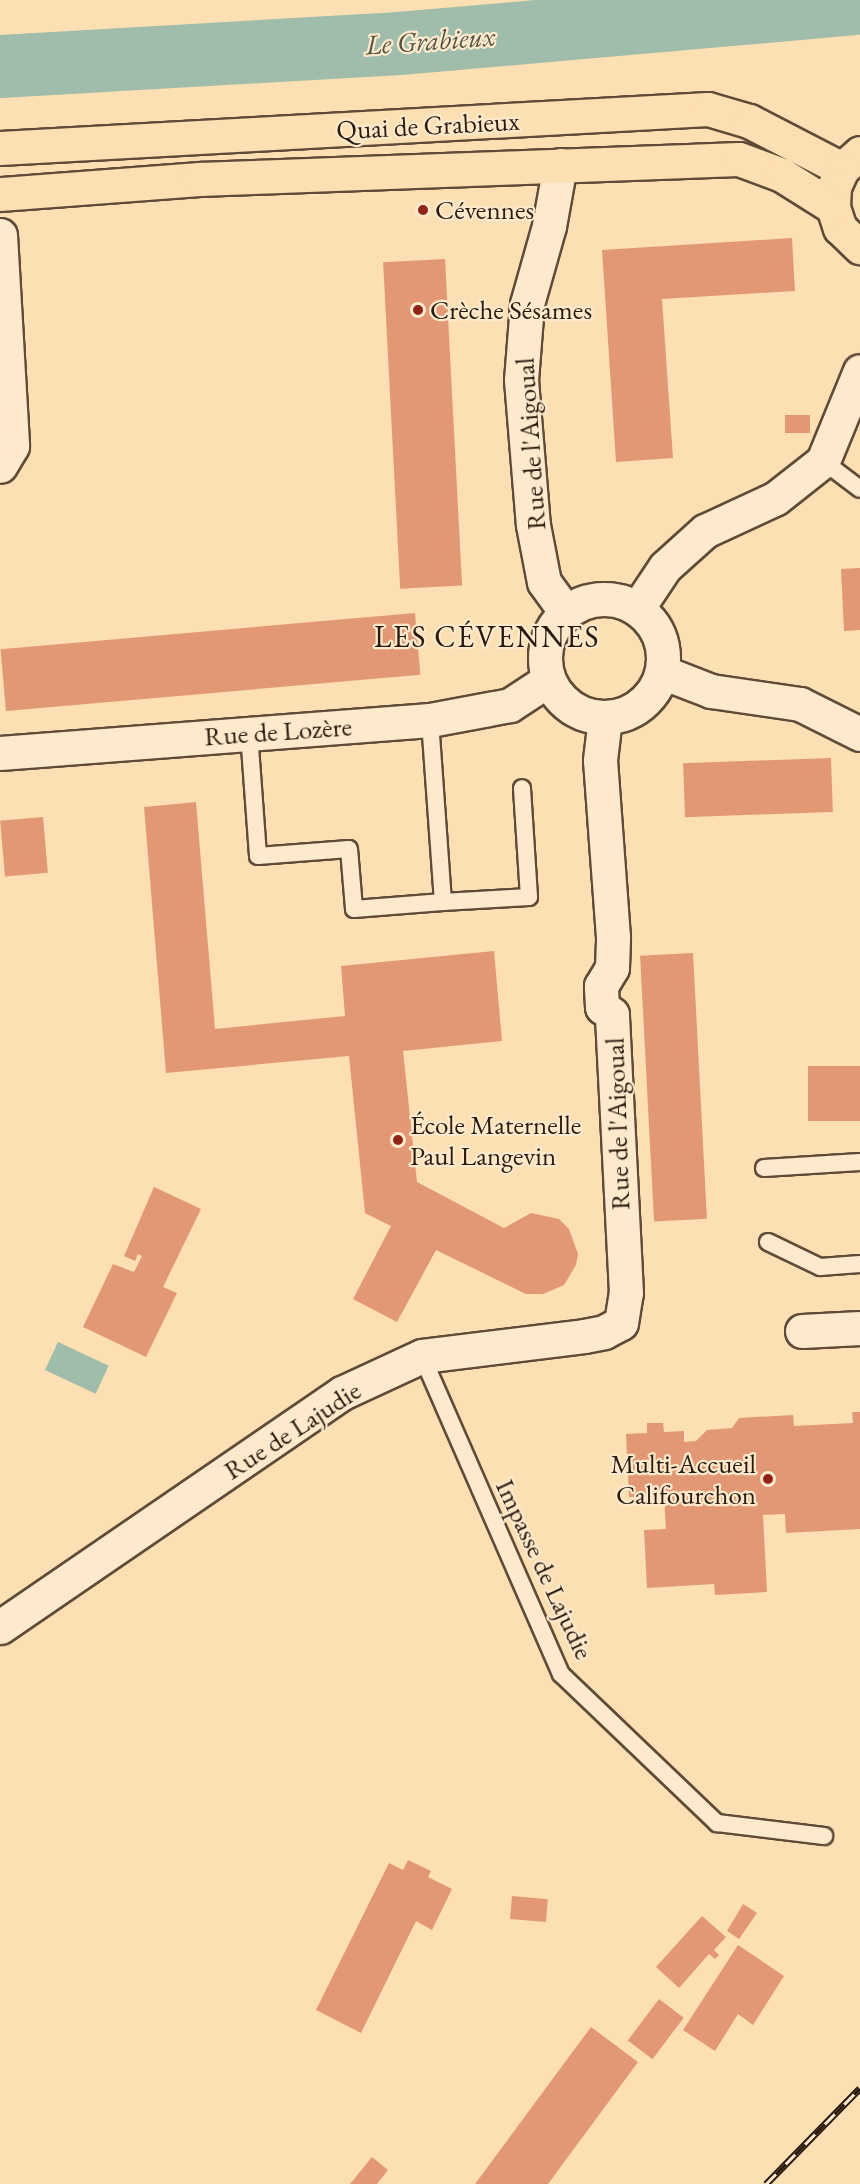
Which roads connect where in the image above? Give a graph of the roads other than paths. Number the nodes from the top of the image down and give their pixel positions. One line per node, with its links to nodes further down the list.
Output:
1 (0, 148): 2 (main road, Quai de Grabieux)
2 (851, 161): 5 (main road)
3 (560, 165): 4 (main road, Quai de Grabieux); 5 (main road, Quai de Grabieux); 13 (street, Rue de l'Aigoual)
4 (0, 194)
5 (833, 207): 7 (main road)
6 (0, 235): 10 (street)
7 (860, 247)
8 (860, 371): 9 (street)
9 (823, 460): 11 (lane); 12 (street)
10 (0, 466)
11 (860, 489)
12 (637, 609): 13 (street); 14 (street)
13 (566, 612): 15 (street)
14 (662, 672): 16 (street); 19 (street)
15 (549, 680): 16 (street); 17 (street, Rue de Lozère)
16 (605, 718): 27 (street, Rue de l'Aigoual)
17 (430, 720): 18 (street, Rue de Lozère); 22 (lane)
18 (249, 733): 20 (street, Rue de Lozère); 22 (lane)
19 (860, 734)
20 (0, 753)
21 (522, 788): 22 (lane)
22 (443, 902)
23 (860, 1162): 24 (lane)
24 (764, 1168)
25 (768, 1242): 26 (lane)
26 (860, 1264)
27 (621, 1323): 30 (street, Rue de Lajudie)
28 (860, 1328): 29 (street)
29 (802, 1331)
30 (422, 1356): 31 (street, Rue de Lajudie); 32 (lane, Impasse de Lajudie)
31 (0, 1627)
32 (824, 1836)

